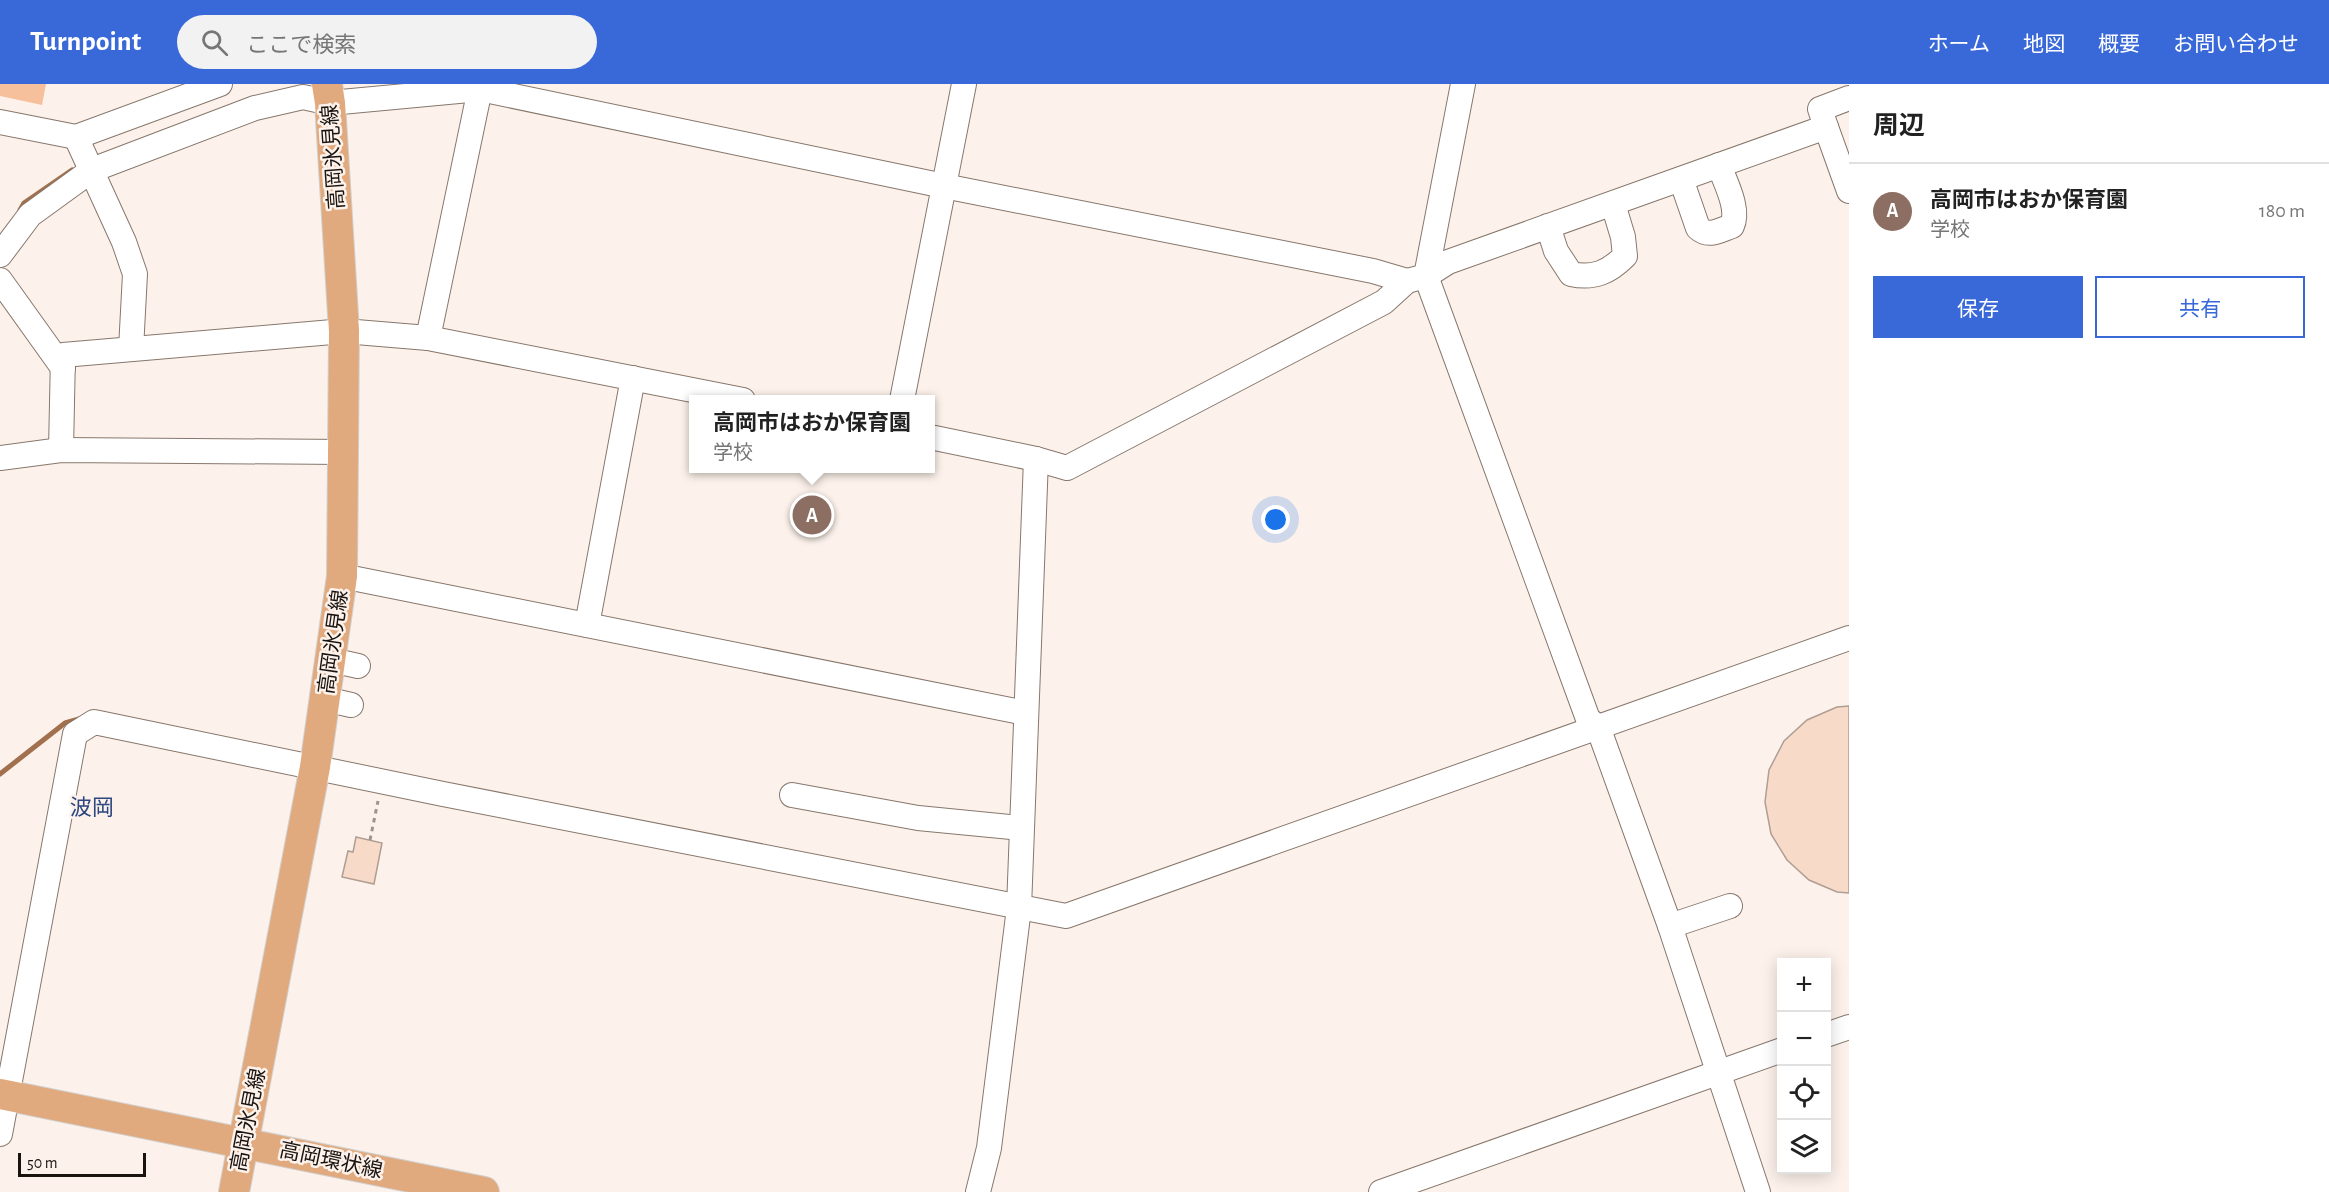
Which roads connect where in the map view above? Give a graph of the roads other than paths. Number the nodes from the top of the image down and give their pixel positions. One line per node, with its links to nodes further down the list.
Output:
1 (220, 84): 9 (street)
2 (964, 84): 13 (street)
3 (1463, 84): 18 (street)
4 (481, 86): 5 (street); 13 (street); 21 (street)
5 (329, 93): 11 (street); 20 (main road, 高岡氷見線)
6 (1849, 98): 8 (street)
7 (0, 122): 9 (street)
8 (1826, 127): 10 (street); 14 (street)
9 (76, 137): 11 (street)
10 (1719, 165): 12 (street); 12 (street)
11 (92, 170): 17 (street); 22 (street)
12 (1681, 179): 15 (street)
13 (944, 186): 18 (street); 26 (street)
14 (1849, 191)
15 (1613, 204): 16 (street); 16 (street)
16 (1548, 226): 18 (street)
17 (0, 255)
18 (1417, 278): 31 (street); 36 (street)
19 (0, 280): 23 (street)
20 (344, 331): 21 (street); 22 (street); 29 (main road, 高岡氷見線)
21 (428, 338): 24 (street)
22 (131, 349): 23 (street)
23 (63, 368): 28 (street)
24 (633, 378): 25 (street); 33 (street)
25 (722, 395)
26 (903, 395)
27 (935, 438): 31 (street)
28 (61, 450): 29 (street); 30 (street)
29 (344, 452): 32 (main road, 高岡氷見線)
30 (0, 458)
31 (1036, 459): 35 (street)
32 (342, 576): 33 (street); 37 (main road, 高岡氷見線)
33 (587, 625): 35 (street)
34 (1849, 638): 36 (street)
35 (1026, 713): 39 (street)
36 (1589, 715): 40 (street); 42 (street)
37 (315, 767): 40 (street); 47 (street); 49 (main road, 高岡氷見線)
38 (792, 795): 39 (street)
39 (1021, 828): 40 (street)
40 (1018, 898): 52 (street)
41 (1730, 906): 42 (street)
42 (1670, 926): 46 (street)
43 (1849, 1027): 44 (street)
44 (1831, 1034)
45 (1777, 1052): 46 (street)
46 (1717, 1073): 53 (street); 54 (street)
47 (4, 1095): 48 (street); 49 (main road, 高岡環状線)
48 (0, 1134)
49 (244, 1142): 50 (main road, 高岡氷見線); 51 (main road, 高岡環状線)
50 (234, 1192)
51 (484, 1192)
52 (978, 1192)
53 (1381, 1192)
54 (1758, 1192)

